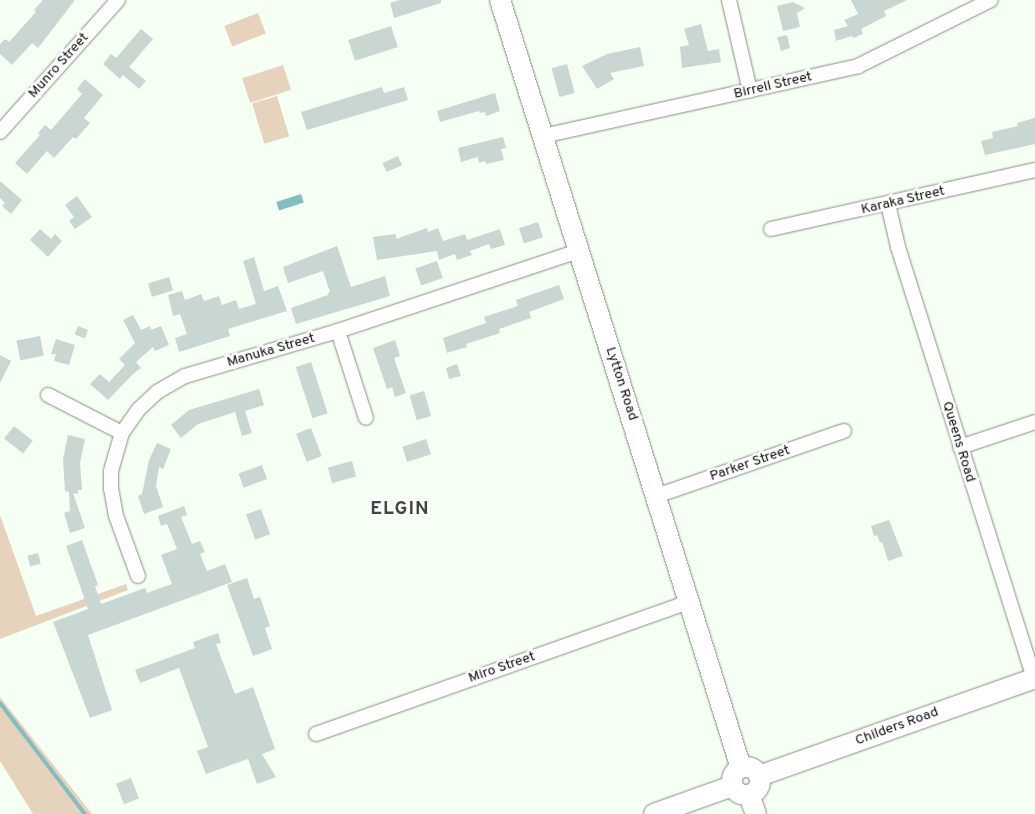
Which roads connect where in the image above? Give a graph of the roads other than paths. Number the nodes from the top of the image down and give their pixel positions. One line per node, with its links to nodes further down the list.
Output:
1 (118, 0): 6 (street, Munro Street)
2 (500, 0): 7 (main road, Lytton Road)
3 (729, 0): 5 (street)
4 (991, 0): 5 (street, Birrell Street)
5 (750, 91): 7 (street, Birrell Street)
6 (0, 132)
7 (543, 136): 11 (main road, Lytton Road)
8 (1035, 170): 9 (street, Karaka Street)
9 (888, 204): 10 (street, Karaka Street); 18 (street, Queens Road)
10 (771, 229)
11 (579, 251): 12 (street, Manuka Street); 19 (main road, Lytton Road)
12 (338, 332): 14 (street); 17 (street, Manuka Street)
13 (48, 395): 17 (street)
14 (366, 418)
15 (1035, 422): 18 (street)
16 (844, 431): 19 (street, Parker Street)
17 (122, 433): 20 (street, Manuka Street)
18 (960, 447): 22 (street, Queens Road)
19 (656, 496): 21 (main road, Lytton Road)
20 (138, 576)
21 (689, 602): 23 (street, Miro Street); 24 (main road, Lytton Road)
22 (1034, 678): 24 (main road, Childers Road)
23 (316, 734)
24 (750, 772): 25 (main road)
25 (741, 790): 26 (main road); 27 (main road)
26 (654, 814)
27 (756, 814)

